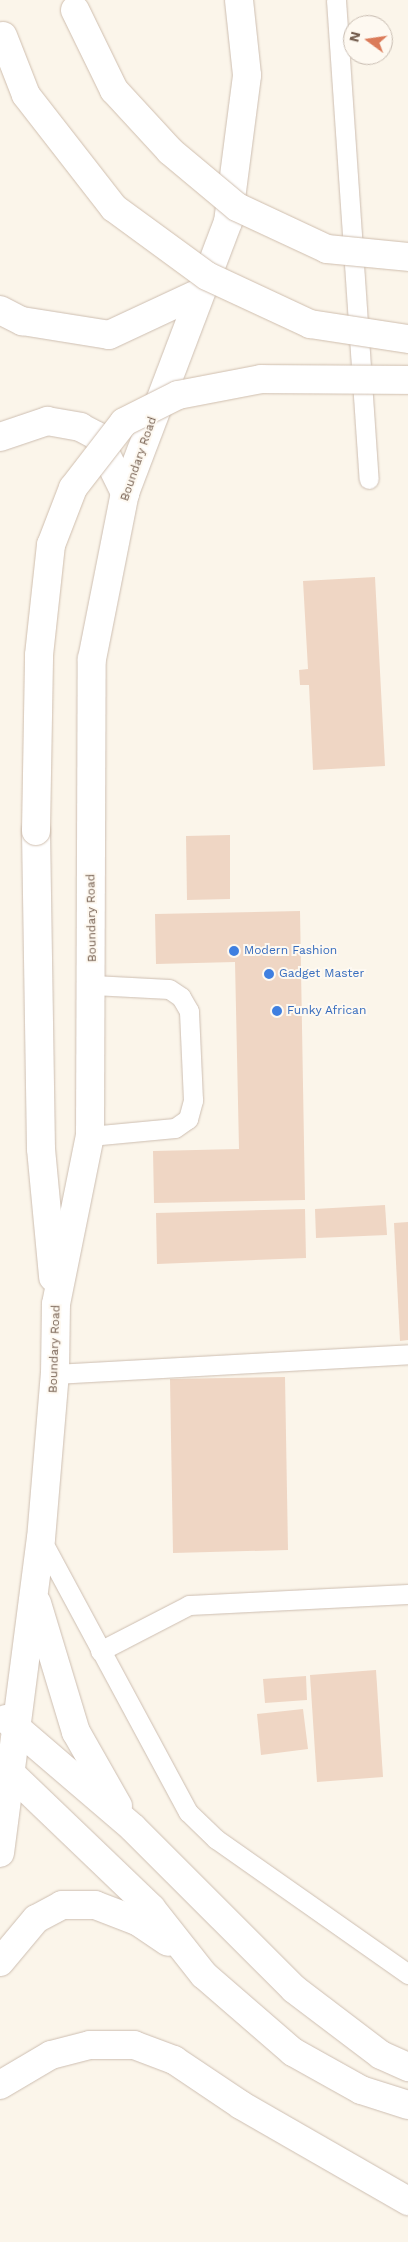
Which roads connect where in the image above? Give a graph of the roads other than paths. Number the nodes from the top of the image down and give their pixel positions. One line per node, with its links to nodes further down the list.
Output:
1 (239, 0): 6 (main road, Boundary Road)
2 (336, 0): 11 (lane)
3 (73, 5): 5 (main road, bridge)
4 (1, 30): 8 (main road, bridge)
5 (408, 257)
6 (199, 292): 7 (main road); 12 (main road, Boundary Road)
7 (0, 310)
8 (408, 339)
9 (408, 380): 15 (main road, bridge)
10 (0, 437): 12 (main road)
11 (370, 479)
12 (125, 493): 13 (main road, Boundary Road)
13 (93, 985): 14 (main road, Boundary Road); 14 (lane)
14 (90, 1136): 15 (main road, Boundary Road)
15 (56, 1304): 17 (main road, Boundary Road)
16 (408, 1354): 17 (lane)
17 (55, 1374): 18 (main road, Boundary Road)
18 (40, 1539): 19 (main road, Boundary Road); 21 (lane)
19 (34, 1593): 22 (main road, Boundary Road); 24 (main road)
20 (408, 1594): 21 (lane)
21 (100, 1651): 28 (lane)
22 (9, 1722): 23 (main road, Boundary Road); 24 (main road)
23 (6, 1768): 25 (main road, Boundary Road); 26 (main road)
24 (133, 1828): 29 (main road)
25 (0, 1853)
26 (187, 1955): 27 (main road); 31 (main road)
27 (0, 1962)
28 (408, 1974)
29 (408, 2067)
30 (0, 2085): 32 (main road)
31 (408, 2104)
32 (408, 2200)

